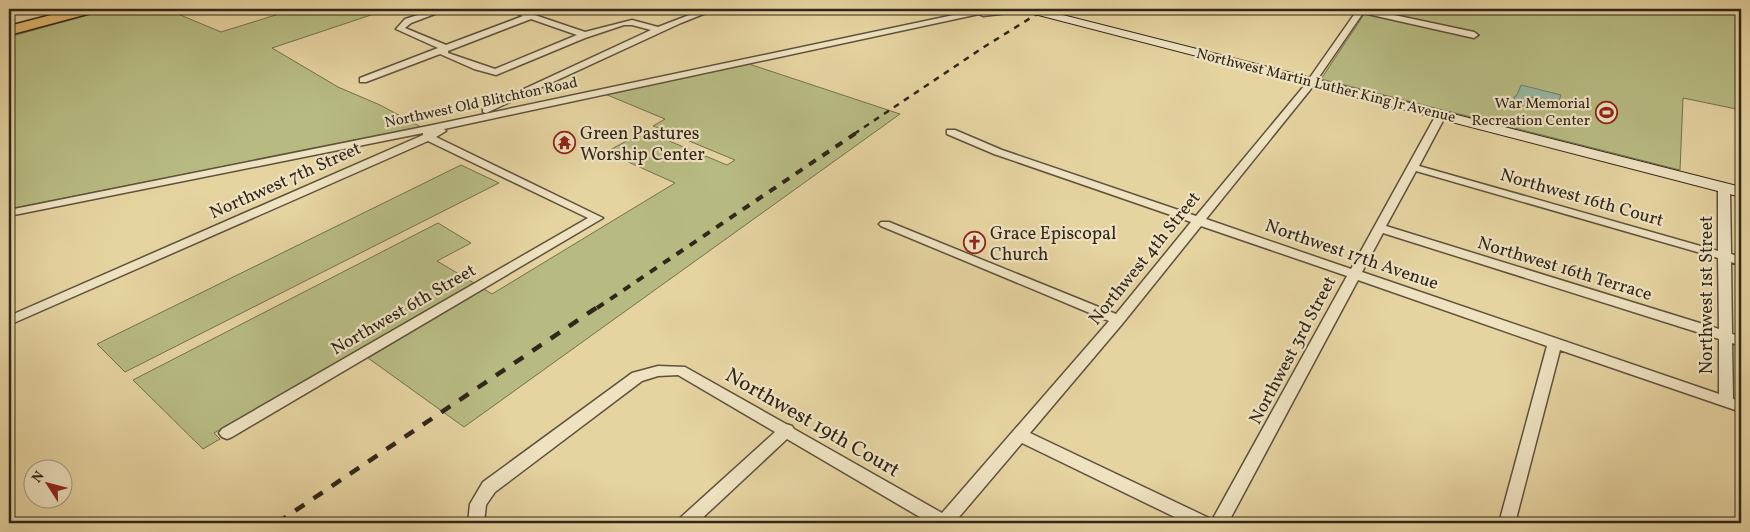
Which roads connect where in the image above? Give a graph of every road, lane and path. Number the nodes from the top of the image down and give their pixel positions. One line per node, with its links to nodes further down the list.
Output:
1 (68, 9): 11 (highway)
2 (90, 9): 13 (highway)
3 (444, 9): 16 (street)
4 (510, 9): 9 (street)
5 (712, 9): 12 (street, Northwest 7th Street)
6 (991, 9): 10 (street, Northwest Old Blitchton Road)
7 (1027, 9): 10 (street, Northwest Old Blitchton Road); 18 (main road, Northwest Martin Luther King Jr Avenue)
8 (1362, 10): 15 (street); 18 (street, Northwest 4th Street)
9 (531, 16): 14 (street); 16 (street)
10 (958, 17): 20 (street, Northwest Old Blitchton Road)
11 (9, 25)
12 (659, 30): 14 (street); 20 (street, Northwest 7th Street)
13 (9, 31)
14 (585, 35): 16 (street)
15 (1474, 35)
16 (444, 50): 17 (street)
17 (363, 80)
18 (1312, 82): 19 (main road, Northwest Martin Luther King Jr Avenue); 27 (street, Northwest 4th Street)
19 (1441, 115): 23 (street, Northwest 3rd Street); 24 (main road, Northwest Martin Luther King Jr Avenue)
20 (468, 119): 22 (street, Northwest 7th Street)
21 (952, 132): 27 (street, Northwest 17th Avenue)
22 (428, 133): 26 (street, Northwest Old Blitchton Road); 34 (street, Northwest 7th Street); 41 (street, Northwest 6th Street)
23 (1412, 167): 29 (street, Northwest 3rd Street); 30 (street, Northwest 16th Court)
24 (1724, 188): 25 (main road, Northwest Martin Luther King Jr Avenue); 30 (street, Northwest 1st Street)
25 (1741, 192)
26 (9, 213)
27 (1199, 220): 32 (street, Northwest 17th Avenue); 33 (street, Northwest 4th Street)
28 (885, 224): 33 (street)
29 (1379, 228): 32 (street, Northwest 3rd Street); 35 (street, Northwest 16th Terrace)
30 (1724, 256): 31 (street, Northwest 16th Court); 35 (street, Northwest 1st Street)
31 (1741, 261)
32 (1355, 274): 37 (street, Northwest 17th Avenue); 47 (street, Northwest 3rd Street)
33 (1118, 320): 42 (street, Northwest 4th Street)
34 (9, 321)
35 (1725, 336): 36 (street, Northwest 16th Terrace); 38 (street, Northwest 1st Street)
36 (1741, 341)
37 (1555, 343): 38 (street, Northwest 17th Avenue); 48 (street)
38 (1726, 402): 39 (street, Northwest 17th Avenue)
39 (1741, 407)
40 (787, 430): 43 (street, Northwest 19th Court); 44 (street); 45 (street, Northwest 19th Court)
41 (227, 433)
42 (1020, 435): 45 (street, Northwest 4th Street); 46 (street)
43 (476, 523)
44 (686, 523)
45 (944, 523)
46 (1203, 523)
47 (1219, 523)
48 (1507, 523)

